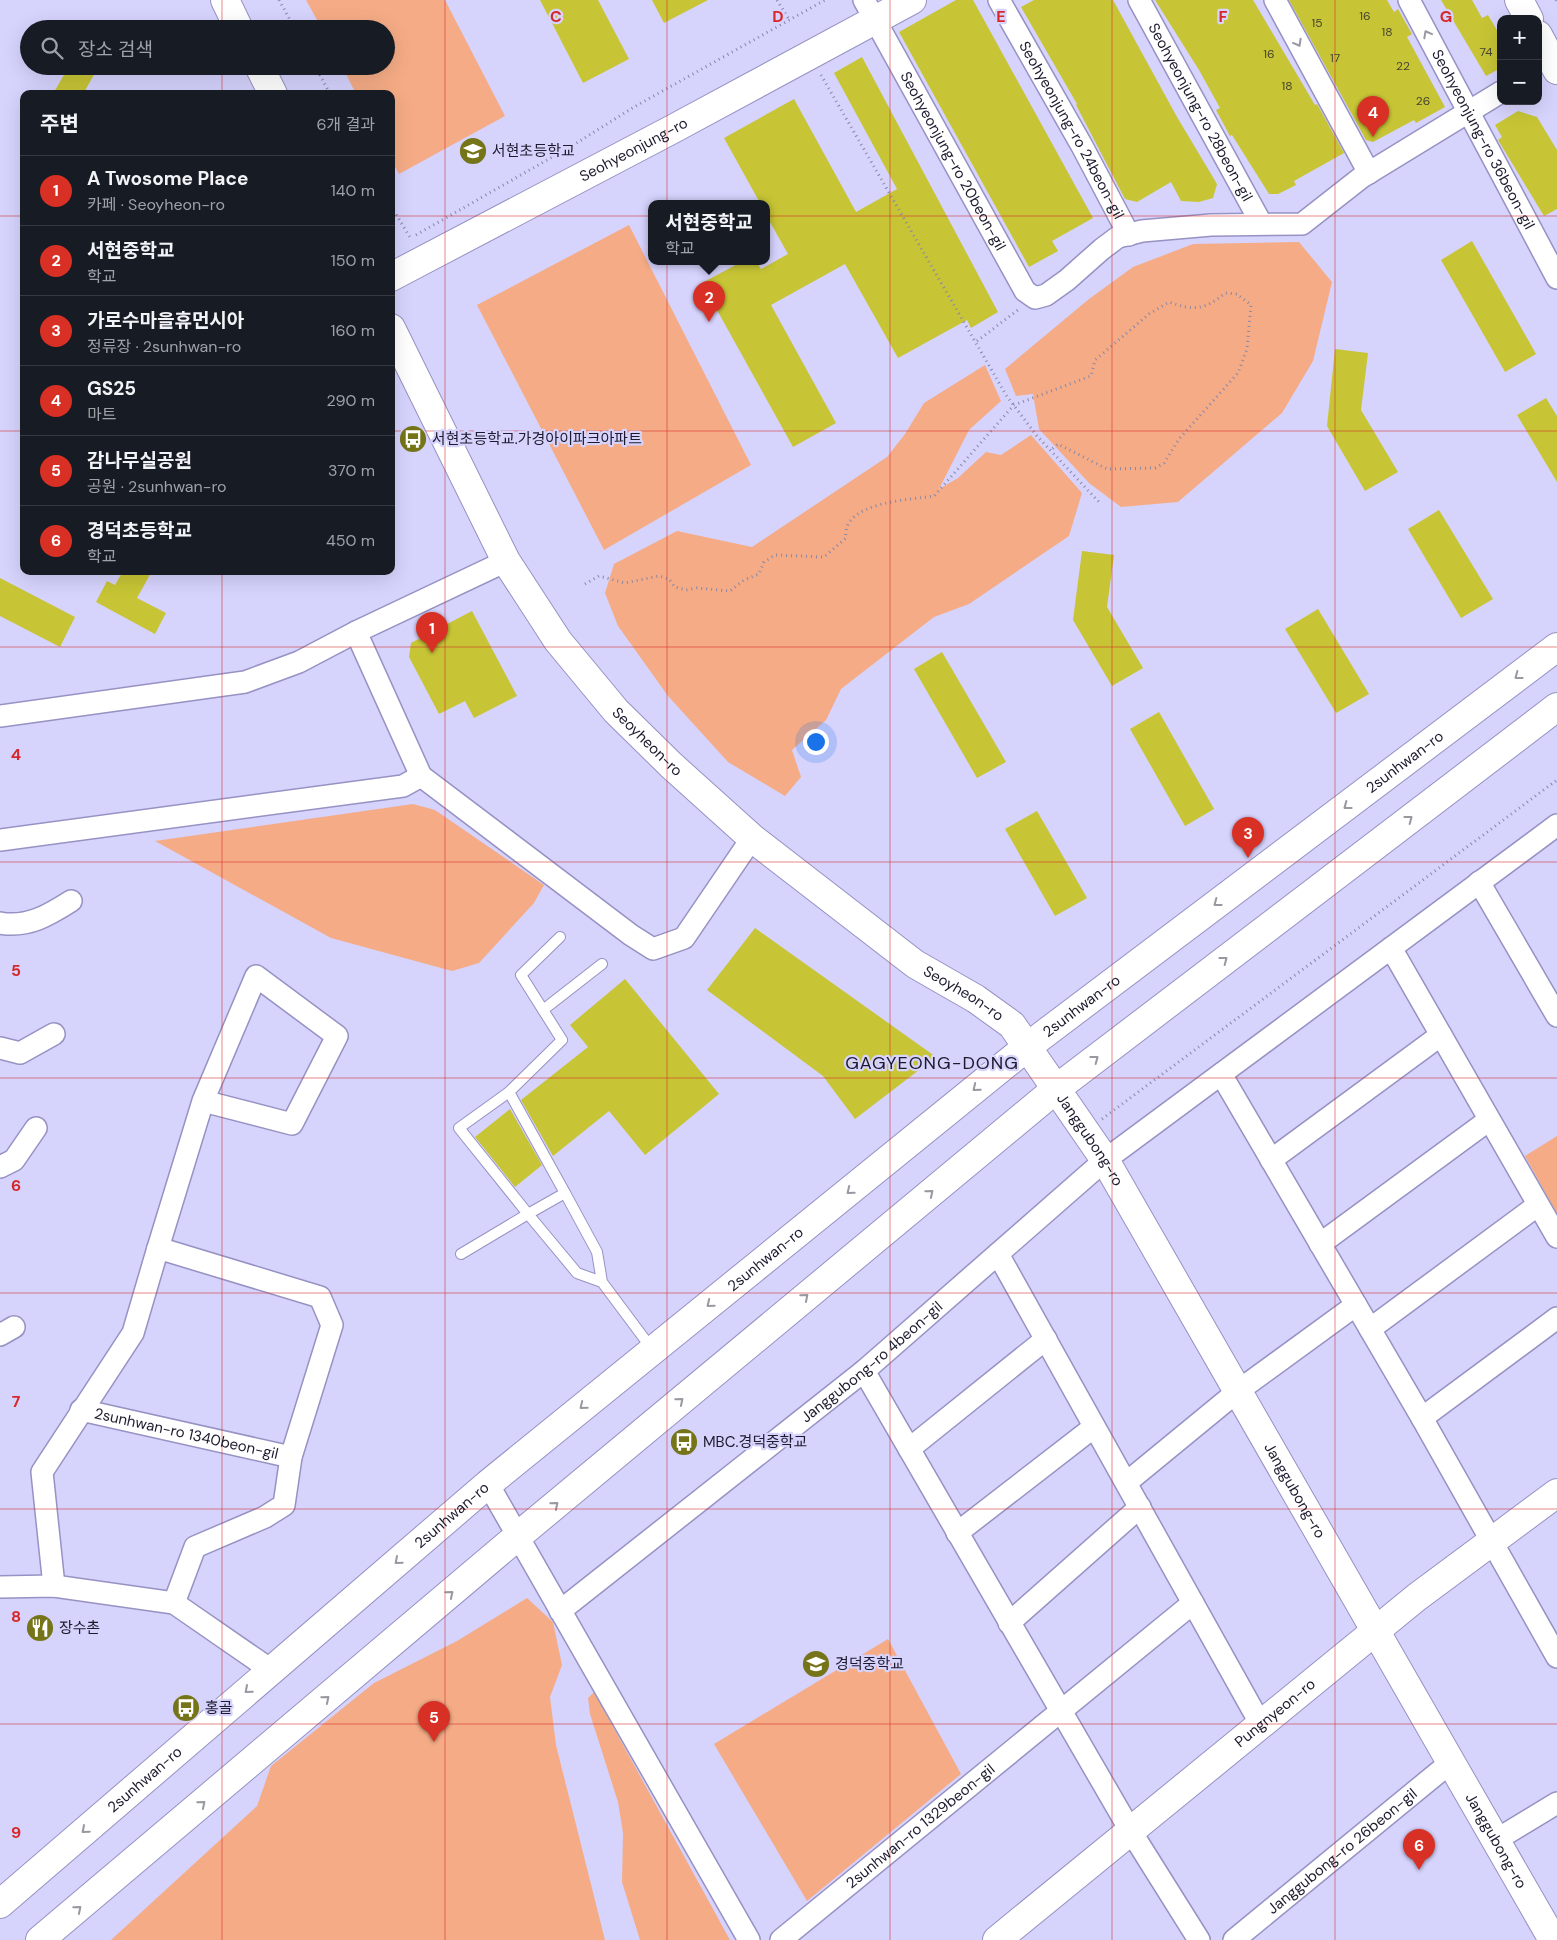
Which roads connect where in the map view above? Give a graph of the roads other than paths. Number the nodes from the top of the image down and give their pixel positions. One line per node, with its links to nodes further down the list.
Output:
1 (225, 0): 10 (street)
2 (912, 0): 8 (street, Seohyeonjung-ro)
3 (999, 0): 17 (street, Seohyeonjung-ro 24beon-gil)
4 (1139, 0): 16 (street, Seohyeonjung-ro 28beon-gil)
5 (1275, 0): 15 (street, one-way to 15)
6 (1409, 0): 14 (street, Seohyeonjung-ro 36beon-gil, one-way to 6)
7 (1519, 0): 9 (street)
8 (869, 10): 17 (street, Seohyeonjung-ro 20beon-gil); 18 (street, Seohyeonjung-ro)
9 (1527, 15)
10 (235, 20)
11 (264, 75): 12 (street)
12 (271, 90)
13 (1497, 95): 14 (street)
14 (1469, 113): 15 (street); 19 (street, Seohyeonjung-ro 36beon-gil)
15 (1369, 173): 16 (street)
16 (1261, 223): 17 (street)
17 (1129, 235)
18 (395, 275)
19 (1557, 278)
20 (395, 336): 21 (street, Seoyheon-ro)
21 (506, 561): 22 (street); 28 (street, Seoyheon-ro)
22 (356, 632): 25 (street); 26 (street)
23 (1557, 647): 40 (street, 2sunhwan-ro, one-way to 40)
24 (1557, 706): 43 (street, one-way to 24)
25 (0, 716)
26 (421, 776): 28 (street); 29 (street)
27 (1557, 825): 30 (street, Janggubong-ro 4beon-gil)
28 (752, 838): 40 (street, Seoyheon-ro)
29 (0, 840)
30 (1480, 882): 34 (street, Janggubong-ro 4beon-gil); 37 (street)
31 (71, 901): 32 (street)
32 (0, 923)
33 (560, 937): 36 (lane)
34 (1391, 948): 39 (street); 42 (street, Janggubong-ro 4beon-gil)
35 (602, 964): 36 (lane)
36 (543, 1010): 44 (lane)
37 (1557, 1016)
38 (54, 1034): 41 (street)
39 (1441, 1035): 46 (street); 49 (street)
40 (1027, 1047): 43 (street, Janggubong-ro); 64 (street, 2sunhwan-ro, one-way to 64)
41 (0, 1048)
42 (1221, 1074): 48 (street, Janggubong-ro 4beon-gil); 49 (street)
43 (1056, 1089): 48 (street, Janggubong-ro); 77 (street, one-way to 43)
44 (509, 1092): 51 (lane); 53 (lane)
45 (203, 1101): 45 (street); 56 (street)
46 (1489, 1120): 52 (street); 55 (street)
47 (36, 1128): 50 (street)
48 (1105, 1160): 58 (street, Janggubong-ro 4beon-gil); 66 (street, Janggubong-ro)
49 (1271, 1160): 55 (street)
50 (0, 1167)
51 (565, 1193): 53 (lane); 59 (lane)
52 (1538, 1205): 54 (street); 62 (street)
53 (528, 1214): 57 (lane); 59 (lane)
54 (1557, 1237)
55 (1320, 1244): 60 (street)
56 (158, 1248): 67 (street, 2sunhwan-ro 1340beon-gil); 71 (street, 2sunhwan-ro 1340beon-gil)
57 (461, 1254)
58 (998, 1254): 63 (street); 65 (street, Janggubong-ro 4beon-gil)
59 (602, 1282): 64 (lane)
60 (1356, 1305): 62 (street); 66 (street)
61 (1557, 1318): 68 (street)
62 (1370, 1329): 68 (street)
63 (1046, 1339): 69 (street); 70 (street)
64 (653, 1350): 73 (street, 2sunhwan-ro, one-way to 73)
65 (864, 1371): 70 (street); 83 (street, Janggubong-ro 4beon-gil)
66 (1238, 1391): 72 (street); 85 (street, Janggubong-ro)
67 (81, 1410): 71 (street, 2sunhwan-ro 1340beon-gil); 79 (street, 2sunhwan-ro 1340beon-gil)
68 (1422, 1418): 78 (street)
69 (1094, 1427): 72 (street); 76 (street)
70 (909, 1449): 76 (street)
71 (291, 1457): 81 (street, 2sunhwan-ro 1340beon-gil)
72 (1126, 1483): 75 (street)
73 (488, 1484): 77 (street); 87 (street, 2sunhwan-ro, one-way to 87)
74 (1557, 1493): 78 (street, Pungnyeon-ro)
75 (1140, 1508): 82 (street); 84 (street)
76 (957, 1533): 84 (street)
77 (518, 1536): 83 (street); 95 (street, one-way to 77)
78 (1491, 1542): 85 (street, Pungnyeon-ro); 86 (street)
79 (54, 1586): 80 (street); 81 (street)
80 (0, 1587)
81 (174, 1603): 87 (street)
82 (1193, 1603): 88 (street, 2sunhwan-ro 1329beon-gil); 89 (street)
83 (560, 1611): 96 (street)
84 (1009, 1623): 88 (street)
85 (1376, 1630): 89 (street, Pungnyeon-ro); 90 (street, Janggubong-ro)
86 (1557, 1657)
87 (271, 1670): 94 (street, 2sunhwan-ro, one-way to 94)
88 (1061, 1713): 92 (street); 97 (street, 2sunhwan-ro 1329beon-gil)
89 (1260, 1723): 92 (street, Pungnyeon-ro)
90 (1451, 1762): 93 (street, Janggubong-ro); 100 (street, Janggubong-ro 26beon-gil)
91 (1557, 1803): 93 (street)
92 (1130, 1830): 98 (street, Pungnyeon-ro); 99 (street)
93 (1496, 1840): 101 (street, Janggubong-ro)
94 (0, 1904)
95 (40, 1940)
96 (749, 1940)
97 (781, 1940)
98 (997, 1940)
99 (1199, 1940)
100 (1234, 1940)
101 (1553, 1940)

